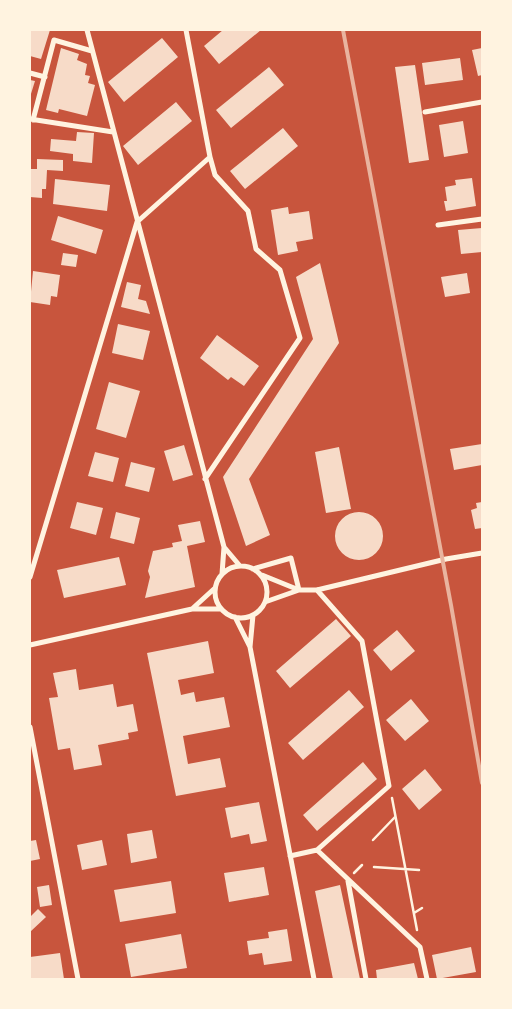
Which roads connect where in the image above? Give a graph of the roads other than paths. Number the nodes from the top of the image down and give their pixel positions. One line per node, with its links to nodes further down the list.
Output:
1 (87, 30): 3 (street)
2 (186, 30): 10 (street)
3 (92, 51): 5 (street); 9 (street)
4 (30, 73): 5 (street)
5 (44, 77): 8 (street)
6 (482, 102): 7 (street)
7 (425, 112)
8 (32, 119): 9 (street)
9 (113, 132): 12 (street)
10 (210, 157): 12 (street); 14 (street)
11 (482, 219): 13 (street)
12 (137, 222): 14 (street); 21 (street)
13 (438, 225)
14 (205, 479): 15 (street)
15 (224, 547): 17 (street); 19 (street)
16 (482, 553): 24 (street)
17 (240, 566): 18 (street); 19 (street)
18 (253, 569): 20 (street); 23 (street)
19 (222, 574): 22 (street)
20 (261, 575): 23 (street); 25 (street)
21 (30, 577)
22 (215, 588): 26 (street); 27 (street)
23 (299, 590): 24 (street); 25 (street)
24 (317, 590): 33 (street)
25 (265, 602): 28 (street)
26 (192, 608): 27 (street); 30 (street)
27 (221, 610): 29 (street)
28 (253, 615): 29 (street); 31 (street)
29 (235, 617): 31 (street)
30 (30, 645)
31 (250, 647): 34 (street)
32 (30, 727): 36 (street)
33 (317, 850): 34 (street); 35 (street)
34 (290, 856): 37 (street)
35 (348, 880): 38 (street); 39 (street)
36 (78, 979)
37 (314, 979)
38 (366, 979)
39 (427, 979)

